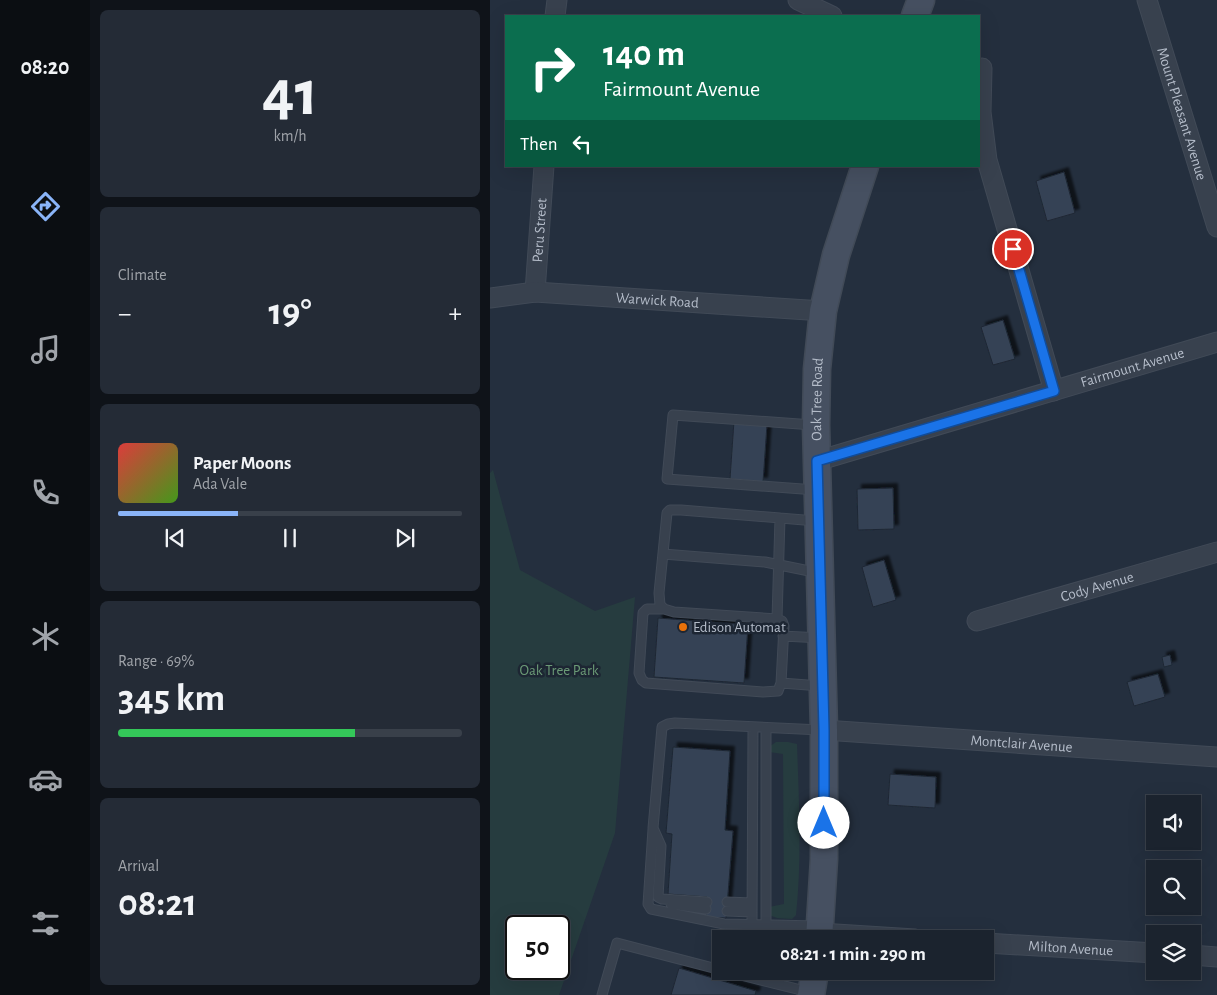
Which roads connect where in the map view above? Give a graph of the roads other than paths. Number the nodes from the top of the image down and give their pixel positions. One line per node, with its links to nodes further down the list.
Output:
1 (557, 0): 5 (street)
2 (798, 0): 6 (street)
3 (921, 0): 7 (main road)
4 (1147, 0): 11 (street, Mount Pleasant Avenue)
5 (555, 15)
6 (830, 15)
7 (915, 15)
8 (982, 68): 16 (street)
9 (544, 167): 12 (street, Peru Street)
10 (865, 167): 14 (main road, Oak Tree Road)
11 (1217, 227)
12 (535, 292): 13 (street, Warwick Road); 14 (street, Warwick Road)
13 (490, 298)
14 (823, 311): 17 (main road, Oak Tree Road)
15 (1217, 342): 16 (street, Fairmount Avenue)
16 (1054, 391): 18 (street, Fairmount Avenue)
17 (816, 425): 18 (main road, Oak Tree Road); 19 (lane)
18 (817, 461): 19 (main road, Oak Tree Road)
19 (818, 490): 21 (main road, Oak Tree Road)
20 (780, 518): 21 (lane); 23 (lane); 24 (lane)
21 (819, 521): 25 (main road, Oak Tree Road)
22 (1217, 552): 28 (street, Cody Avenue)
23 (663, 554): 24 (lane); 26 (lane)
24 (779, 565): 25 (lane); 27 (lane)
25 (820, 573): 30 (main road, Oak Tree Road)
26 (664, 608): 27 (lane); 31 (lane)
27 (777, 619): 29 (lane)
28 (977, 621)
29 (784, 636): 30 (lane); 31 (lane)
30 (822, 638): 32 (main road, Oak Tree Road)
31 (781, 683): 32 (lane)
32 (823, 686): 35 (main road, Oak Tree Road)
33 (753, 727): 34 (lane); 37 (lane); 40 (lane)
34 (766, 728): 35 (lane); 42 (lane)
35 (824, 730): 36 (street, Montclair Avenue); 44 (main road, Oak Tree Road)
36 (1217, 757)
37 (653, 828): 38 (lane); 41 (lane)
38 (707, 906)
39 (727, 906): 40 (lane)
40 (752, 907): 41 (lane)
41 (752, 925): 42 (lane)
42 (766, 926): 43 (lane)
43 (797, 930)
44 (820, 930)
45 (994, 943): 46 (street, Milton Avenue)
46 (1146, 952)
47 (1201, 956): 48 (street)
48 (1217, 957)
49 (712, 968): 52 (lane)
50 (778, 980): 51 (lane)
51 (813, 986)
52 (602, 995)

